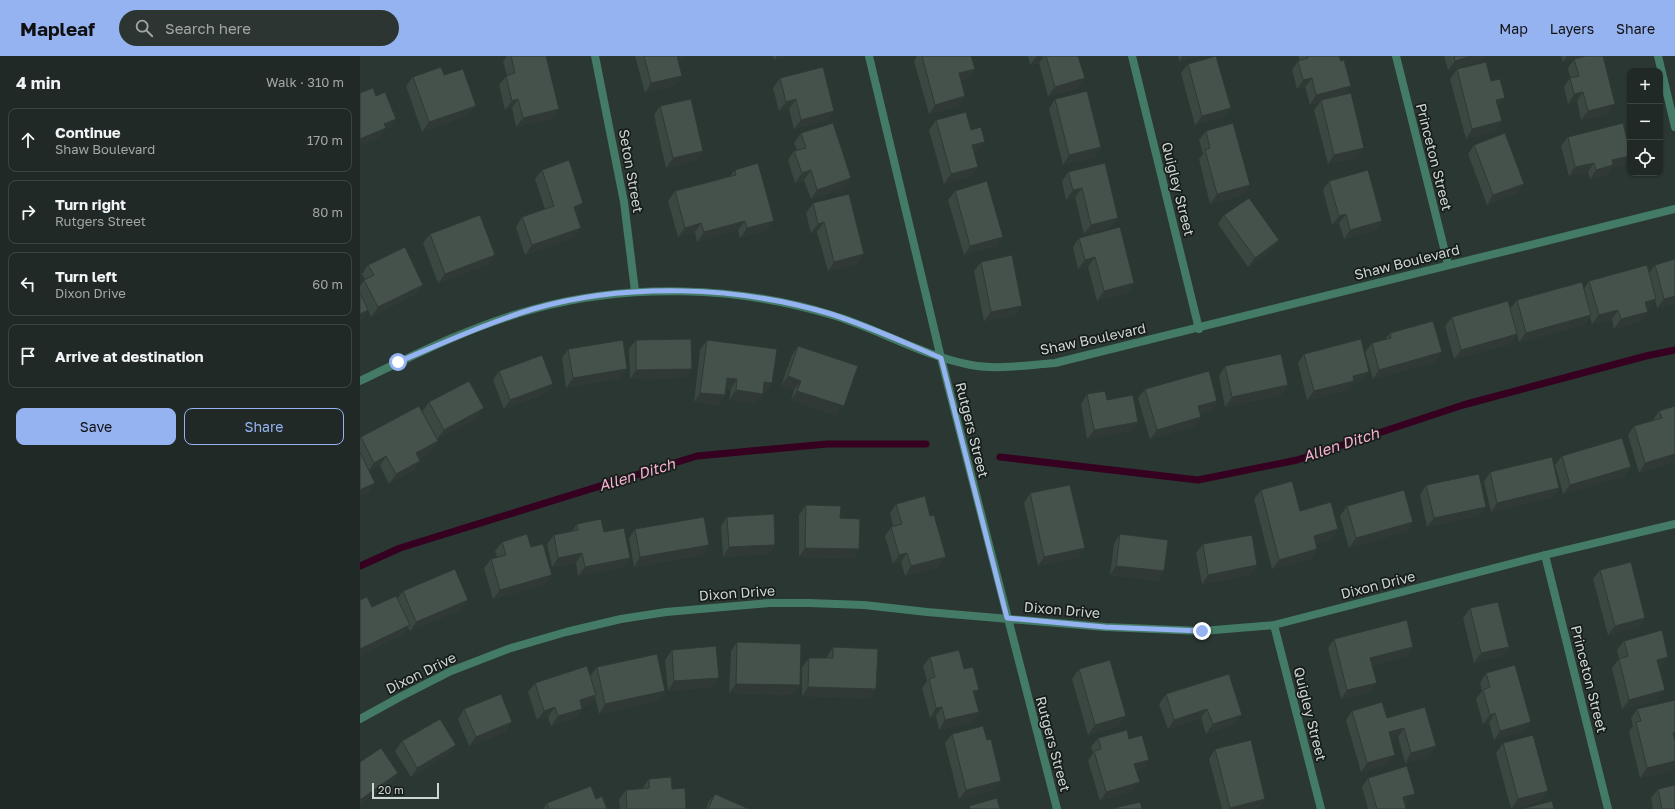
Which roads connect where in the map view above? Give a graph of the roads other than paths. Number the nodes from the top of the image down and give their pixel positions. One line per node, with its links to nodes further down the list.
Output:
1 (595, 56): 9 (street, Seton Street)
2 (869, 56): 11 (street, Rutgers Street)
3 (1132, 56): 10 (street, Quigley Street)
4 (1396, 56): 8 (street, Princeton Street)
5 (1658, 56): 6 (street)
6 (1675, 127)
7 (1675, 209): 8 (street, Shaw Boulevard)
8 (1448, 264): 10 (street, Shaw Boulevard)
9 (635, 291): 11 (street, Shaw Boulevard); 12 (street, Shaw Boulevard)
10 (1199, 329): 11 (street, Shaw Boulevard)
11 (941, 358): 15 (street, Rutgers Street)
12 (360, 380)
13 (1675, 524): 14 (street, Dixon Drive)
14 (1545, 555): 16 (street, Dixon Drive); 20 (street, Princeton Street)
15 (1007, 618): 16 (street, Dixon Drive); 17 (street, Dixon Drive); 18 (street, Rutgers Street)
16 (1274, 625): 19 (street, Quigley Street)
17 (360, 719)
18 (1057, 809)
19 (1321, 809)
20 (1608, 809)

